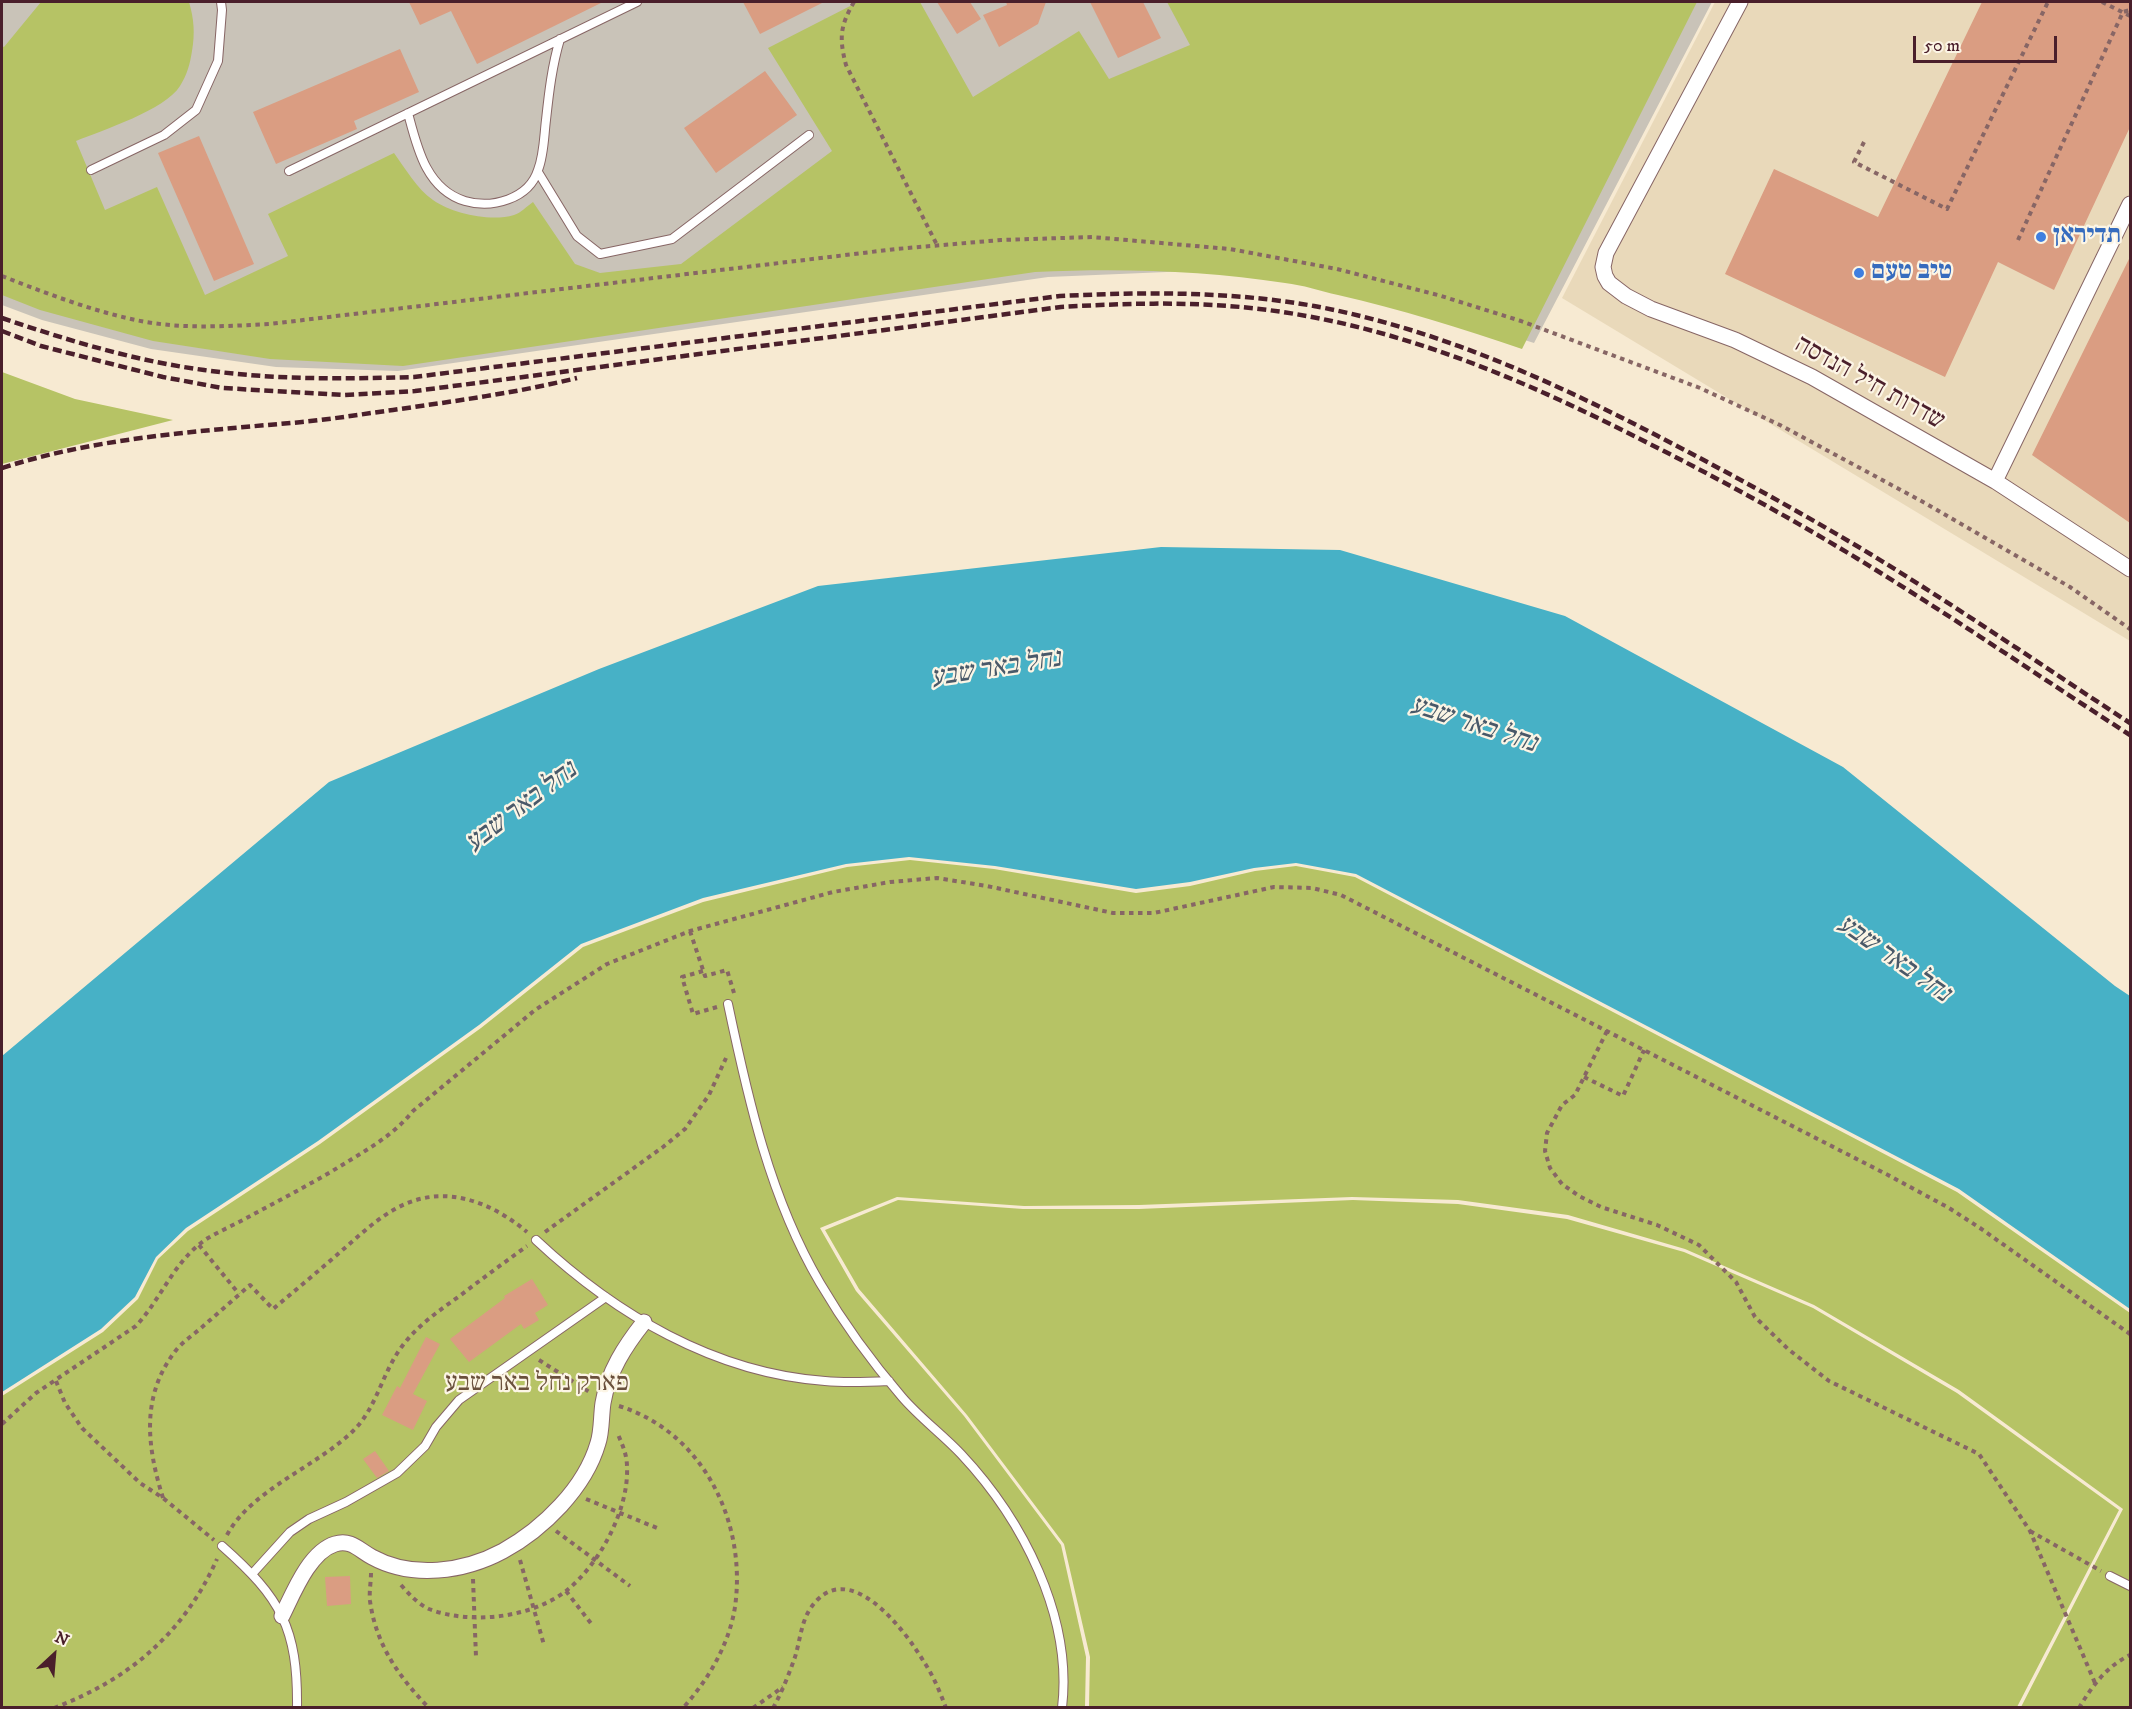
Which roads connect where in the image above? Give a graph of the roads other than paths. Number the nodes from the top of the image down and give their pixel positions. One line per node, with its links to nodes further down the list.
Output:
1 (221, 2): 7 (lane)
2 (637, 2): 4 (lane)
3 (1740, 2): 11 (street, שדרות חיל הנדסה)
4 (560, 39): 5 (lane); 9 (lane)
5 (408, 113): 8 (lane); 9 (lane)
6 (809, 135): 9 (lane)
7 (92, 170)
8 (289, 171)
9 (538, 172)
10 (2130, 204): 11 (street)
11 (1995, 481): 12 (street, שדרות חיל הנדסה)
12 (2130, 569)
13 (728, 1004): 17 (lane)
14 (536, 1240): 15 (lane)
15 (606, 1298): 16 (lane); 19 (lane)
16 (644, 1322): 17 (lane); 22 (street)
17 (889, 1381): 24 (lane)
18 (222, 1546): 19 (lane)
19 (252, 1574): 22 (lane)
20 (2110, 1576): 21 (lane)
21 (2130, 1586)
22 (282, 1616): 23 (lane)
23 (297, 1707)
24 (1062, 1707)

